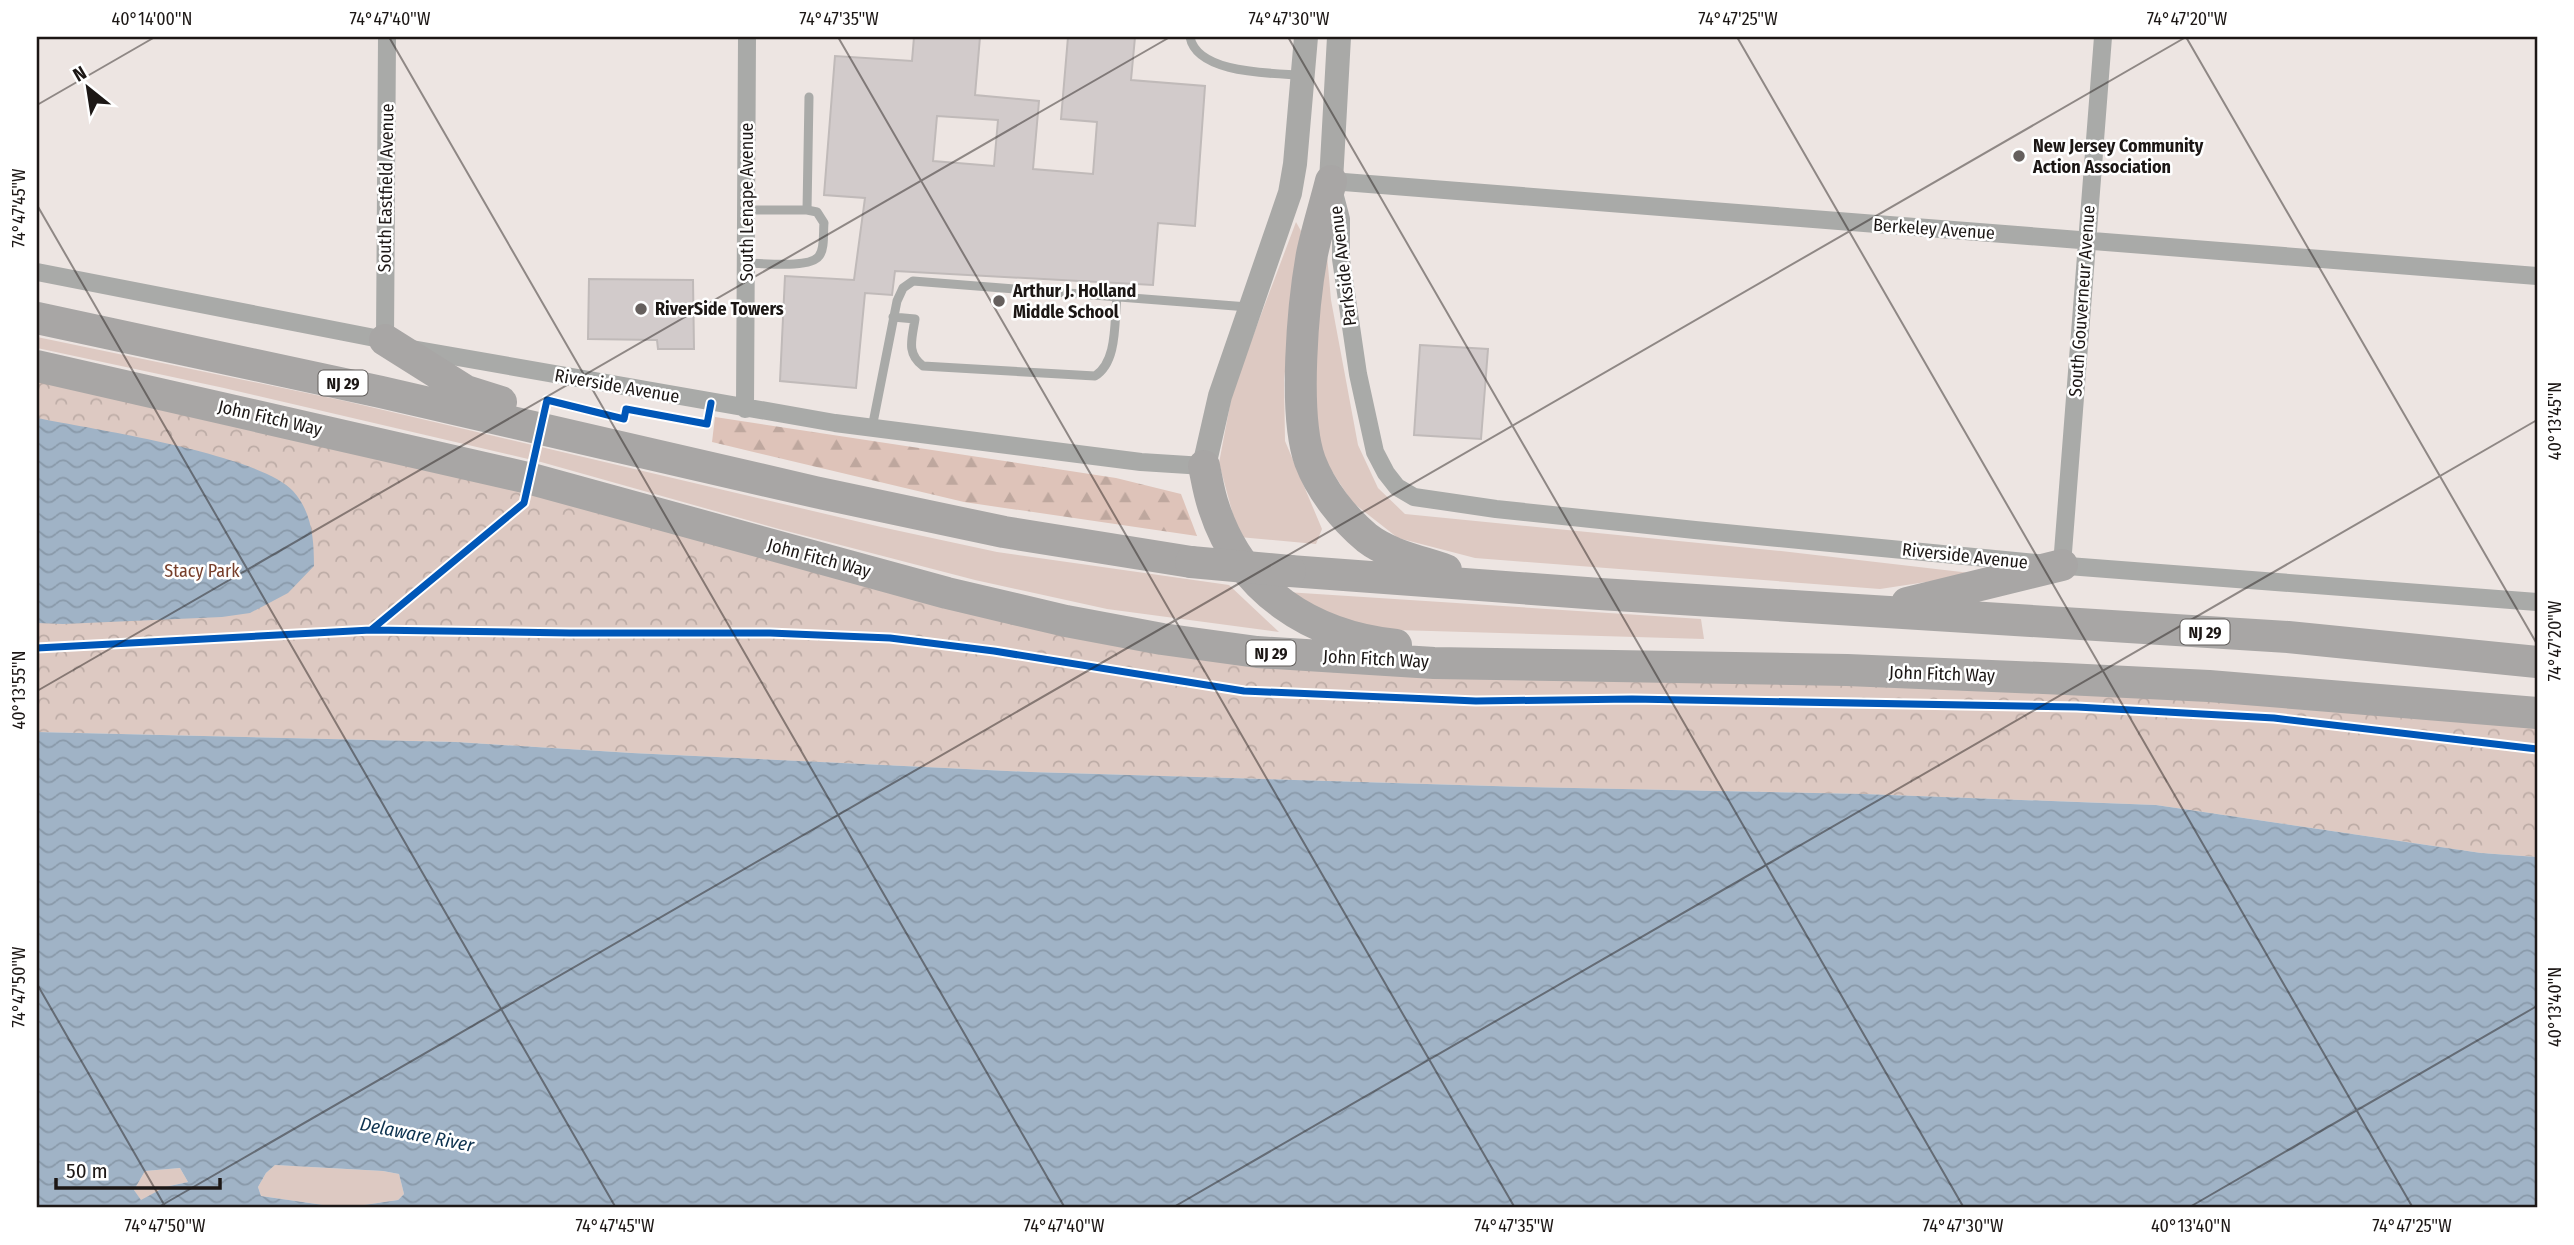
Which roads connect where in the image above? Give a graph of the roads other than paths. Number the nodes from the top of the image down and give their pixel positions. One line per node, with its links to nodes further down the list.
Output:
1 (387, 37): 20 (street, South Eastfield Avenue)
2 (747, 37): 10 (street, South Lenape Avenue)
3 (1190, 37): 7 (lane)
4 (1306, 37): 7 (main road)
5 (1339, 37): 9 (main road, Parkside Avenue)
6 (2103, 37): 12 (street, South Gouverneur Avenue)
7 (1303, 76): 17 (main road)
8 (809, 97): 11 (lane)
9 (1331, 181): 12 (street, Berkeley Avenue); 26 (street, Parkside Avenue); 28 (highway)
10 (747, 210): 11 (lane); 13 (street, South Lenape Avenue)
11 (807, 210): 13 (lane)
12 (2086, 240): 15 (street, Berkeley Avenue); 27 (street, South Gouverneur Avenue)
13 (747, 263): 22 (street, South Lenape Avenue)
14 (37, 272): 20 (street, Riverside Avenue)
15 (2537, 276)
16 (1117, 296): 17 (lane); 18 (lane); 18 (lane)
17 (1250, 307): 25 (main road)
18 (893, 317): 23 (lane)
19 (37, 318): 24 (highway, NJ 29)
20 (385, 340): 22 (street, Riverside Avenue); 24 (highway)
21 (37, 366): 32 (highway, John Fitch Way / NJ 29)
22 (745, 409): 23 (street, Riverside Avenue)
23 (872, 428): 25 (street, Riverside Avenue)
24 (648, 453): 28 (highway, NJ 29, bridge)
25 (1204, 466): 32 (highway)
26 (1397, 487): 27 (street, Riverside Avenue)
27 (2062, 565): 29 (street, Riverside Avenue); 30 (highway)
28 (1487, 584): 30 (highway, NJ 29)
29 (2537, 602)
30 (1872, 610): 31 (highway, NJ 29)
31 (2537, 662)
32 (1617, 667): 33 (highway, John Fitch Way / NJ 29)
33 (2537, 713)

